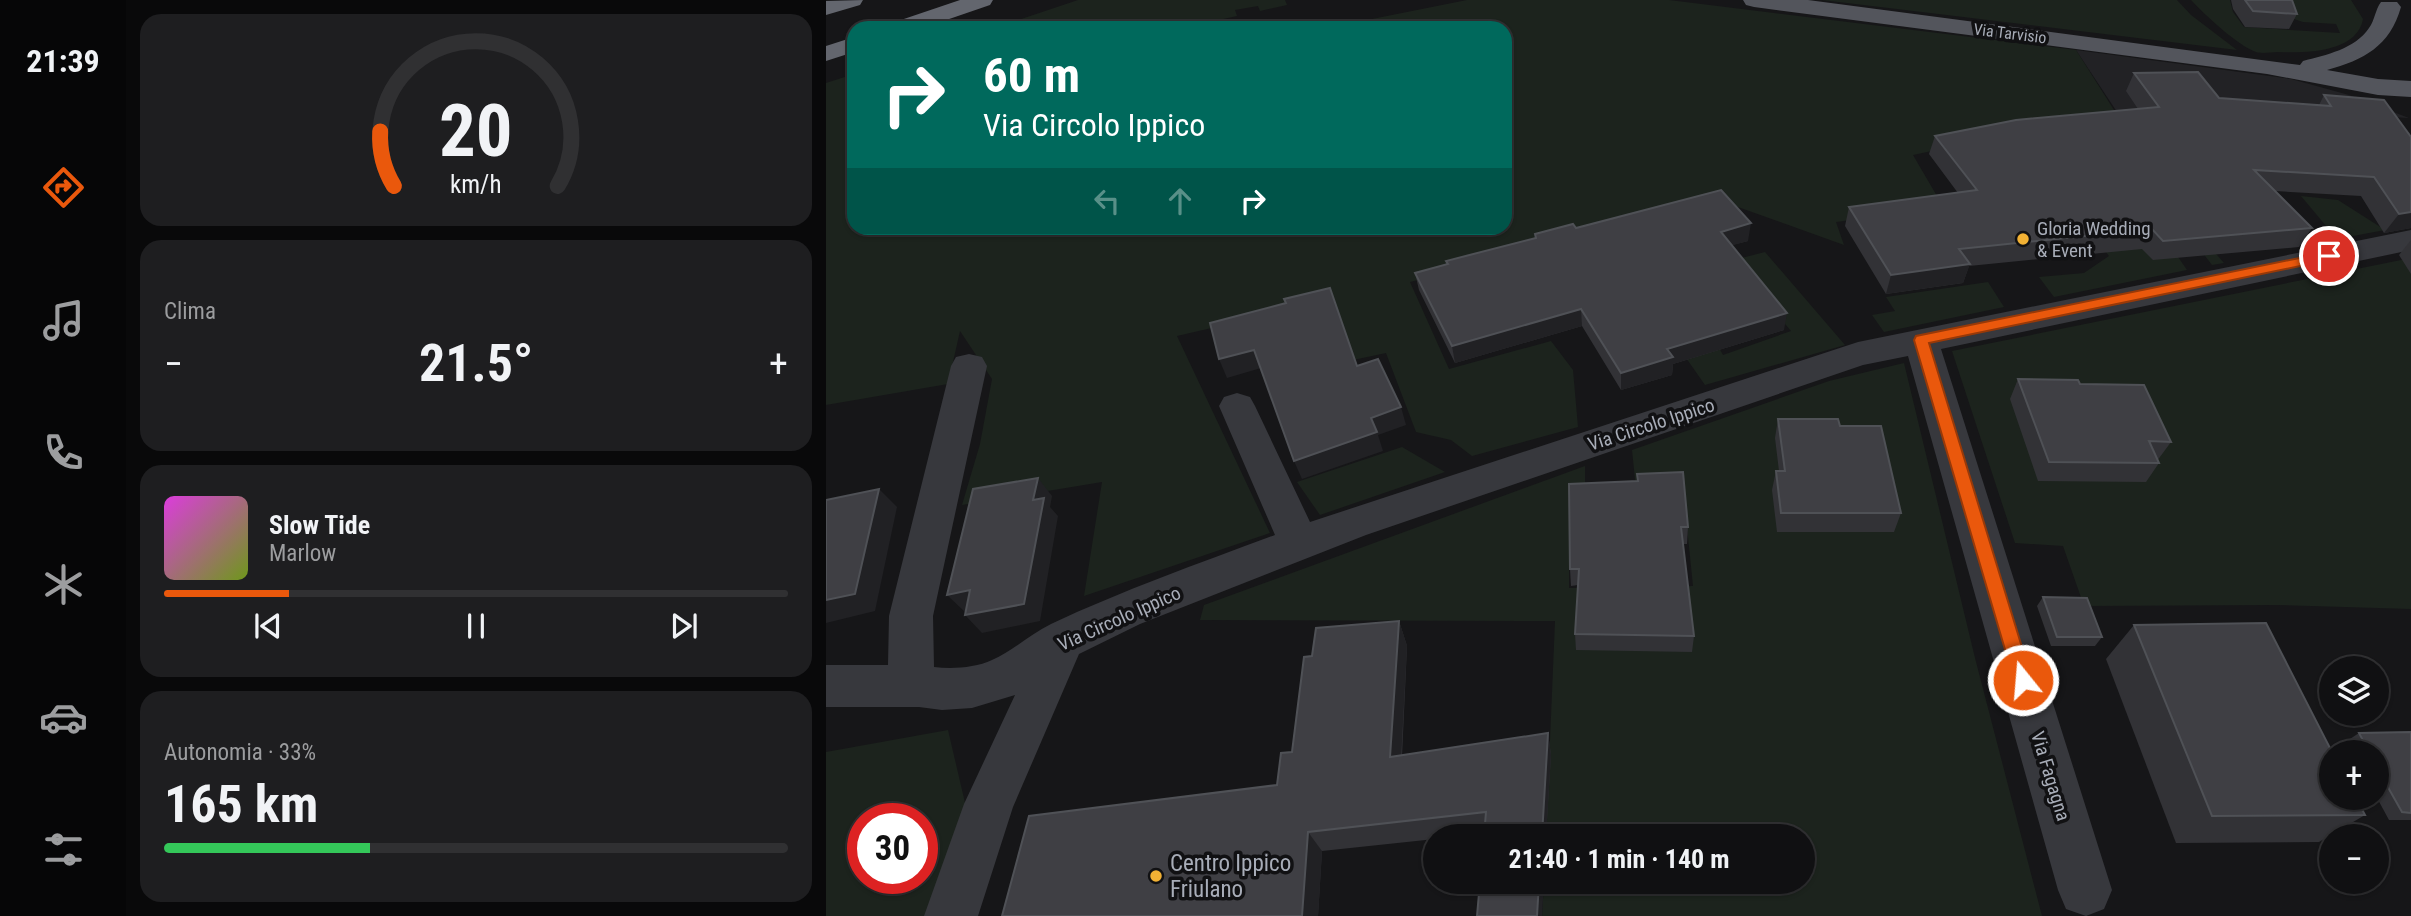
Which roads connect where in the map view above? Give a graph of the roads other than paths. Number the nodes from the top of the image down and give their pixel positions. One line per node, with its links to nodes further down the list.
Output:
1 (852, 0): 5 (highway)
2 (1754, 0): 4 (main road, Via Tarvisio)
3 (991, 1): 7 (highway)
4 (1795, 4): 10 (main road, Via Tarvisio)
5 (826, 8)
6 (2392, 11): 10 (main road, Via Tarvisio)
7 (920, 21)
8 (847, 46): 9 (highway)
9 (826, 54)
10 (2315, 71): 11 (main road, Via Tarvisio); 12 (main road, Via Tarvisio); 13 (main road, Via Tarvisio)
11 (2411, 74)
12 (2411, 89)
13 (2411, 106)
14 (2411, 240): 15 (street, Via Circolo Ippico)
15 (1921, 340): 18 (street, Via Circolo Ippico); 22 (street, Via Fagagna)
16 (969, 366): 20 (street)
17 (1237, 406): 18 (street)
18 (1300, 544): 19 (street, Via Circolo Ippico)
19 (1063, 640): 20 (street, Via Circolo Ippico); 23 (street)
20 (919, 685): 21 (street, Via Circolo Ippico)
21 (826, 686)
22 (2085, 890)
23 (951, 916)

